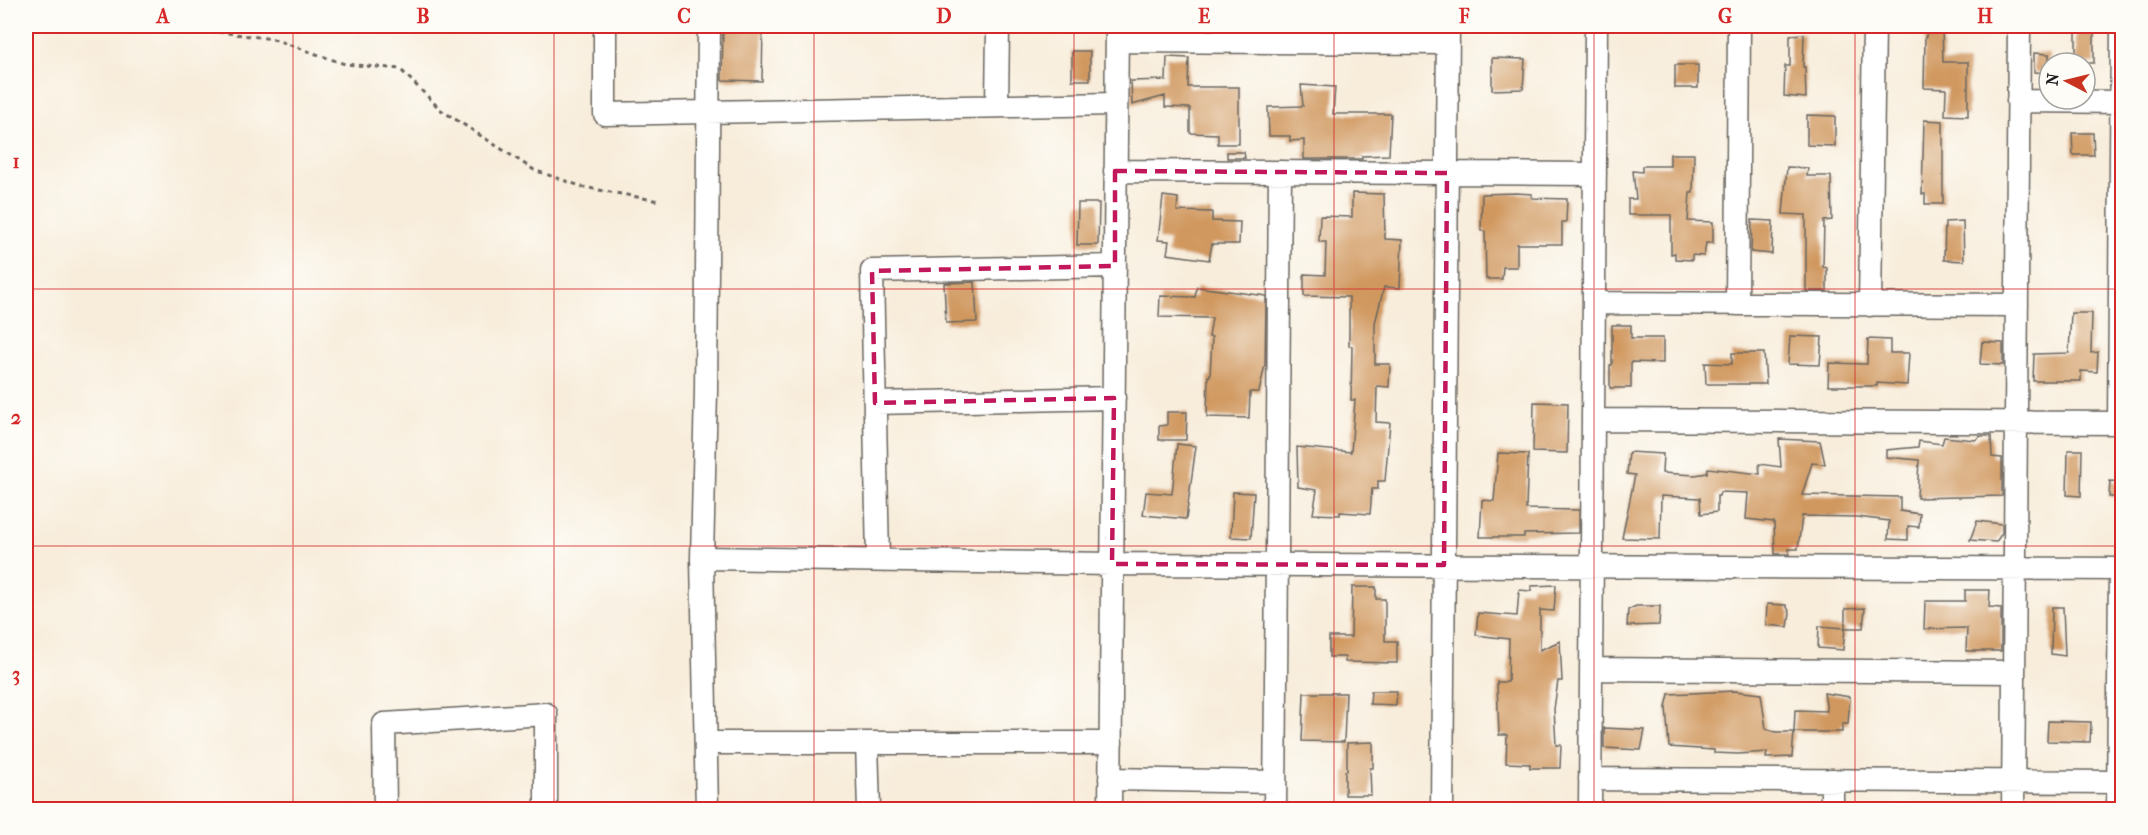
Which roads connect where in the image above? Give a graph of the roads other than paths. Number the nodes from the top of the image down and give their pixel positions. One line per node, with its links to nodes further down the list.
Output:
1 (605, 26): 15 (street)
2 (709, 26): 15 (street)
3 (998, 26): 14 (street)
4 (1596, 26): 19 (street)
5 (1739, 26): 23 (street)
6 (1874, 26): 24 (street)
7 (2019, 26): 11 (street)
8 (2122, 26): 12 (street)
9 (1117, 33): 10 (street); 13 (street)
10 (1448, 34): 18 (street)
11 (2018, 101): 12 (street); 25 (street)
12 (2122, 102): 20 (street)
13 (1116, 105): 14 (street); 16 (street)
14 (997, 106): 15 (street)
15 (708, 111): 32 (street)
16 (1115, 171): 17 (street); 21 (street)
17 (1280, 172): 18 (street); 35 (street)
18 (1447, 173): 19 (street); 36 (street)
19 (1595, 174): 22 (street)
20 (2122, 207): 26 (street)
21 (1115, 266): 27 (street); 28 (street)
22 (1594, 303): 23 (street); 29 (street)
23 (1737, 304): 24 (street)
24 (1870, 305): 25 (street)
25 (2017, 305): 30 (street)
26 (2121, 314): 31 (street)
27 (1114, 398): 28 (street); 34 (street)
28 (875, 403): 33 (street)
29 (1593, 420): 30 (street); 37 (street)
30 (2016, 422): 31 (street); 38 (street)
31 (2121, 423)
32 (702, 558): 33 (street); 43 (street)
33 (878, 560): 34 (street)
34 (1112, 564): 35 (street); 45 (street)
35 (1277, 564): 36 (street); 50 (street)
36 (1444, 565): 37 (street); 58 (street)
37 (1592, 566): 38 (street); 40 (street)
38 (2014, 568): 39 (street); 41 (street)
39 (2121, 569): 42 (street)
40 (1591, 669): 41 (street); 47 (street)
41 (2014, 672): 49 (street)
42 (2121, 679): 51 (street)
43 (707, 743): 44 (street); 54 (street)
44 (867, 743): 45 (street); 55 (street)
45 (1111, 743): 46 (street)
46 (1110, 779): 50 (street); 56 (street)
47 (1590, 779): 48 (street); 59 (street)
48 (1832, 780): 49 (street); 60 (street)
49 (2013, 781): 51 (street); 61 (street)
50 (1275, 782): 57 (street)
51 (2120, 782): 62 (street)
52 (385, 810): 53 (street)
53 (546, 810)
54 (707, 810)
55 (869, 810)
56 (1110, 810)
57 (1275, 810)
58 (1442, 810)
59 (1590, 810)
60 (1832, 810)
61 (2013, 810)
62 (2118, 810)

